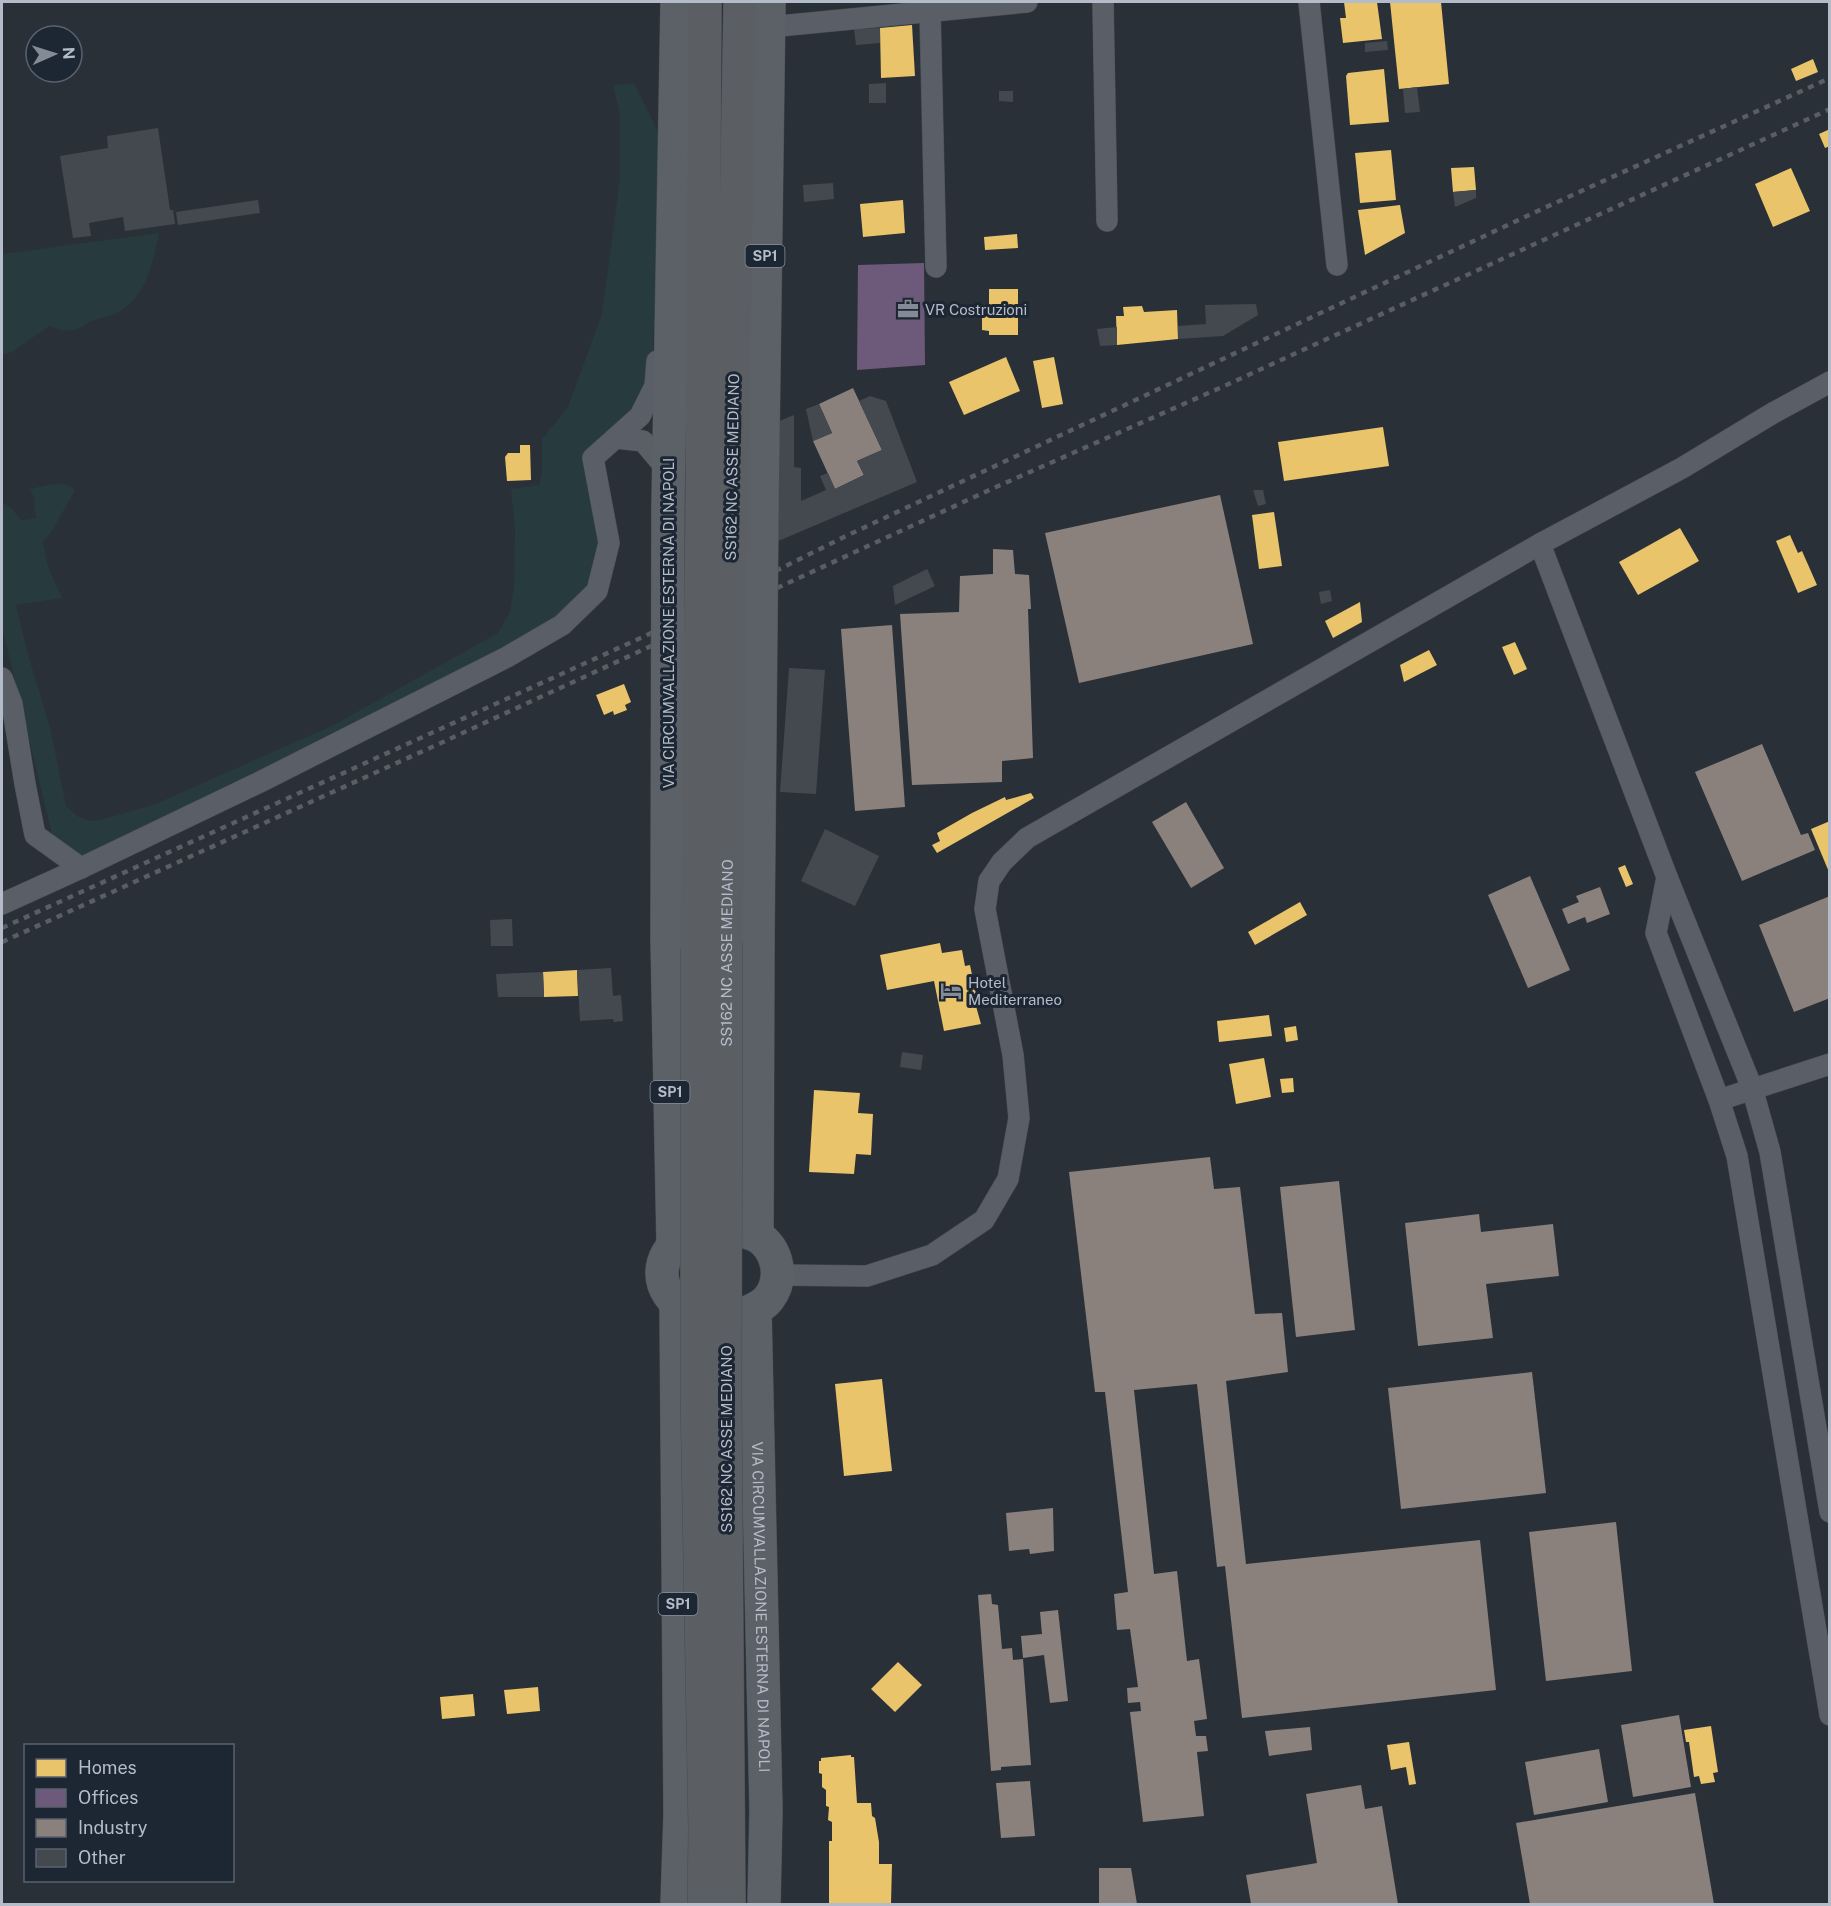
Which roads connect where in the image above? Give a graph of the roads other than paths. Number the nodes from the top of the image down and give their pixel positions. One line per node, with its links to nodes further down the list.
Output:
1 (677, 2): 12 (main road, VIA CIRCUMVALLAZIONE ESTERNA DI NAPOLI / SP1)
2 (705, 2): 16 (highway, SS162 NC ASSE MEDIANO)
3 (740, 2): 16 (highway, SS162 NC ASSE MEDIANO)
4 (1027, 2): 7 (street)
5 (1102, 2): 9 (street)
6 (1309, 2): 10 (street)
7 (930, 11): 8 (street); 11 (street)
8 (769, 14): 16 (main road, SP1)
9 (1107, 221)
10 (1337, 266)
11 (936, 267)
12 (672, 282): 14 (street); 15 (main road, VIA CIRCUMVALLAZIONE ESTERNA DI NAPOLI / SP1)
13 (1830, 382): 17 (street)
14 (616, 438): 15 (street); 19 (street)
15 (669, 472): 28 (main road, VIA CIRCUMVALLAZIONE ESTERNA DI NAPOLI / SP1, bridge)
16 (732, 509): 25 (main road, SP1, bridge); 29 (highway, SS162 NC ASSE MEDIANO, bridge); 30 (highway, SS162 NC ASSE MEDIANO, bridge)
17 (1540, 544): 20 (street); 25 (street)
18 (2, 678): 19 (street)
19 (81, 868): 21 (street)
20 (1667, 877): 23 (street); 24 (street)
21 (2, 904)
22 (1830, 1064): 23 (street)
23 (1752, 1088): 24 (street); 26 (street)
24 (1719, 1100): 27 (street)
25 (777, 1275): 31 (main road, VIA CIRCUMVALLAZIONE ESTERNA DI NAPOLI)
26 (1830, 1512)
27 (1830, 1715)
28 (677, 1905)
29 (704, 1905)
30 (729, 1905)
31 (764, 1905)

